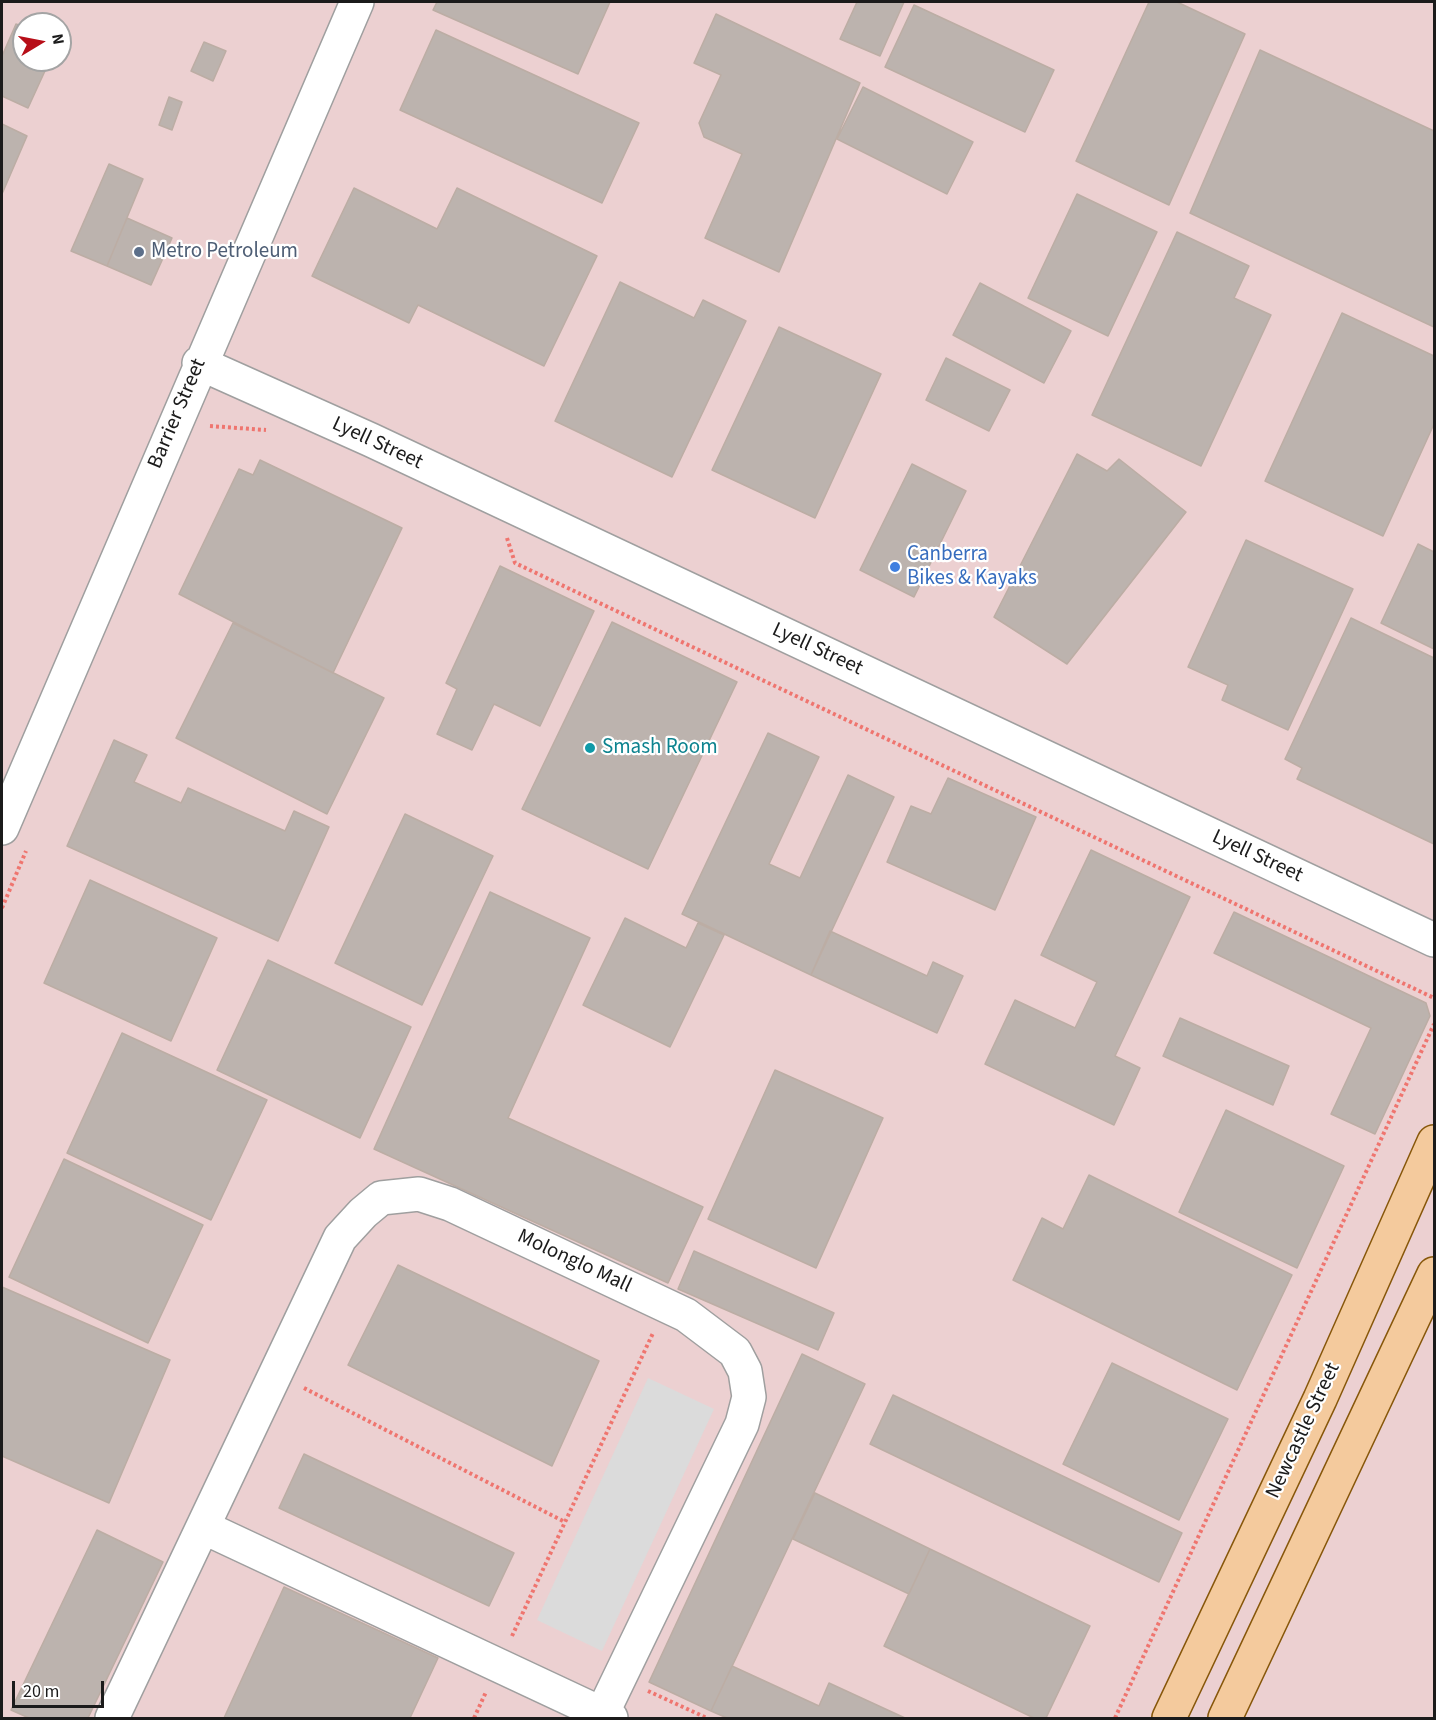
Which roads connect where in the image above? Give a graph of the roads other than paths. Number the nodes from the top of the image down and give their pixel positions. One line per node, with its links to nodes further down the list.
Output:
1 (357, 2): 2 (street, Barrier Street)
2 (199, 363): 3 (street, Barrier Street); 4 (street, Lyell Street)
3 (2, 828)
4 (1434, 940)
5 (1434, 1142): 10 (main road, Newcastle Street)
6 (1434, 1274): 11 (main road)
7 (203, 1527): 8 (street, Molonglo Mall); 8 (street, Molonglo Mall); 9 (street, Molonglo Mall)
8 (604, 1717)
9 (112, 1719)
10 (1169, 1719)
11 (1225, 1719)

